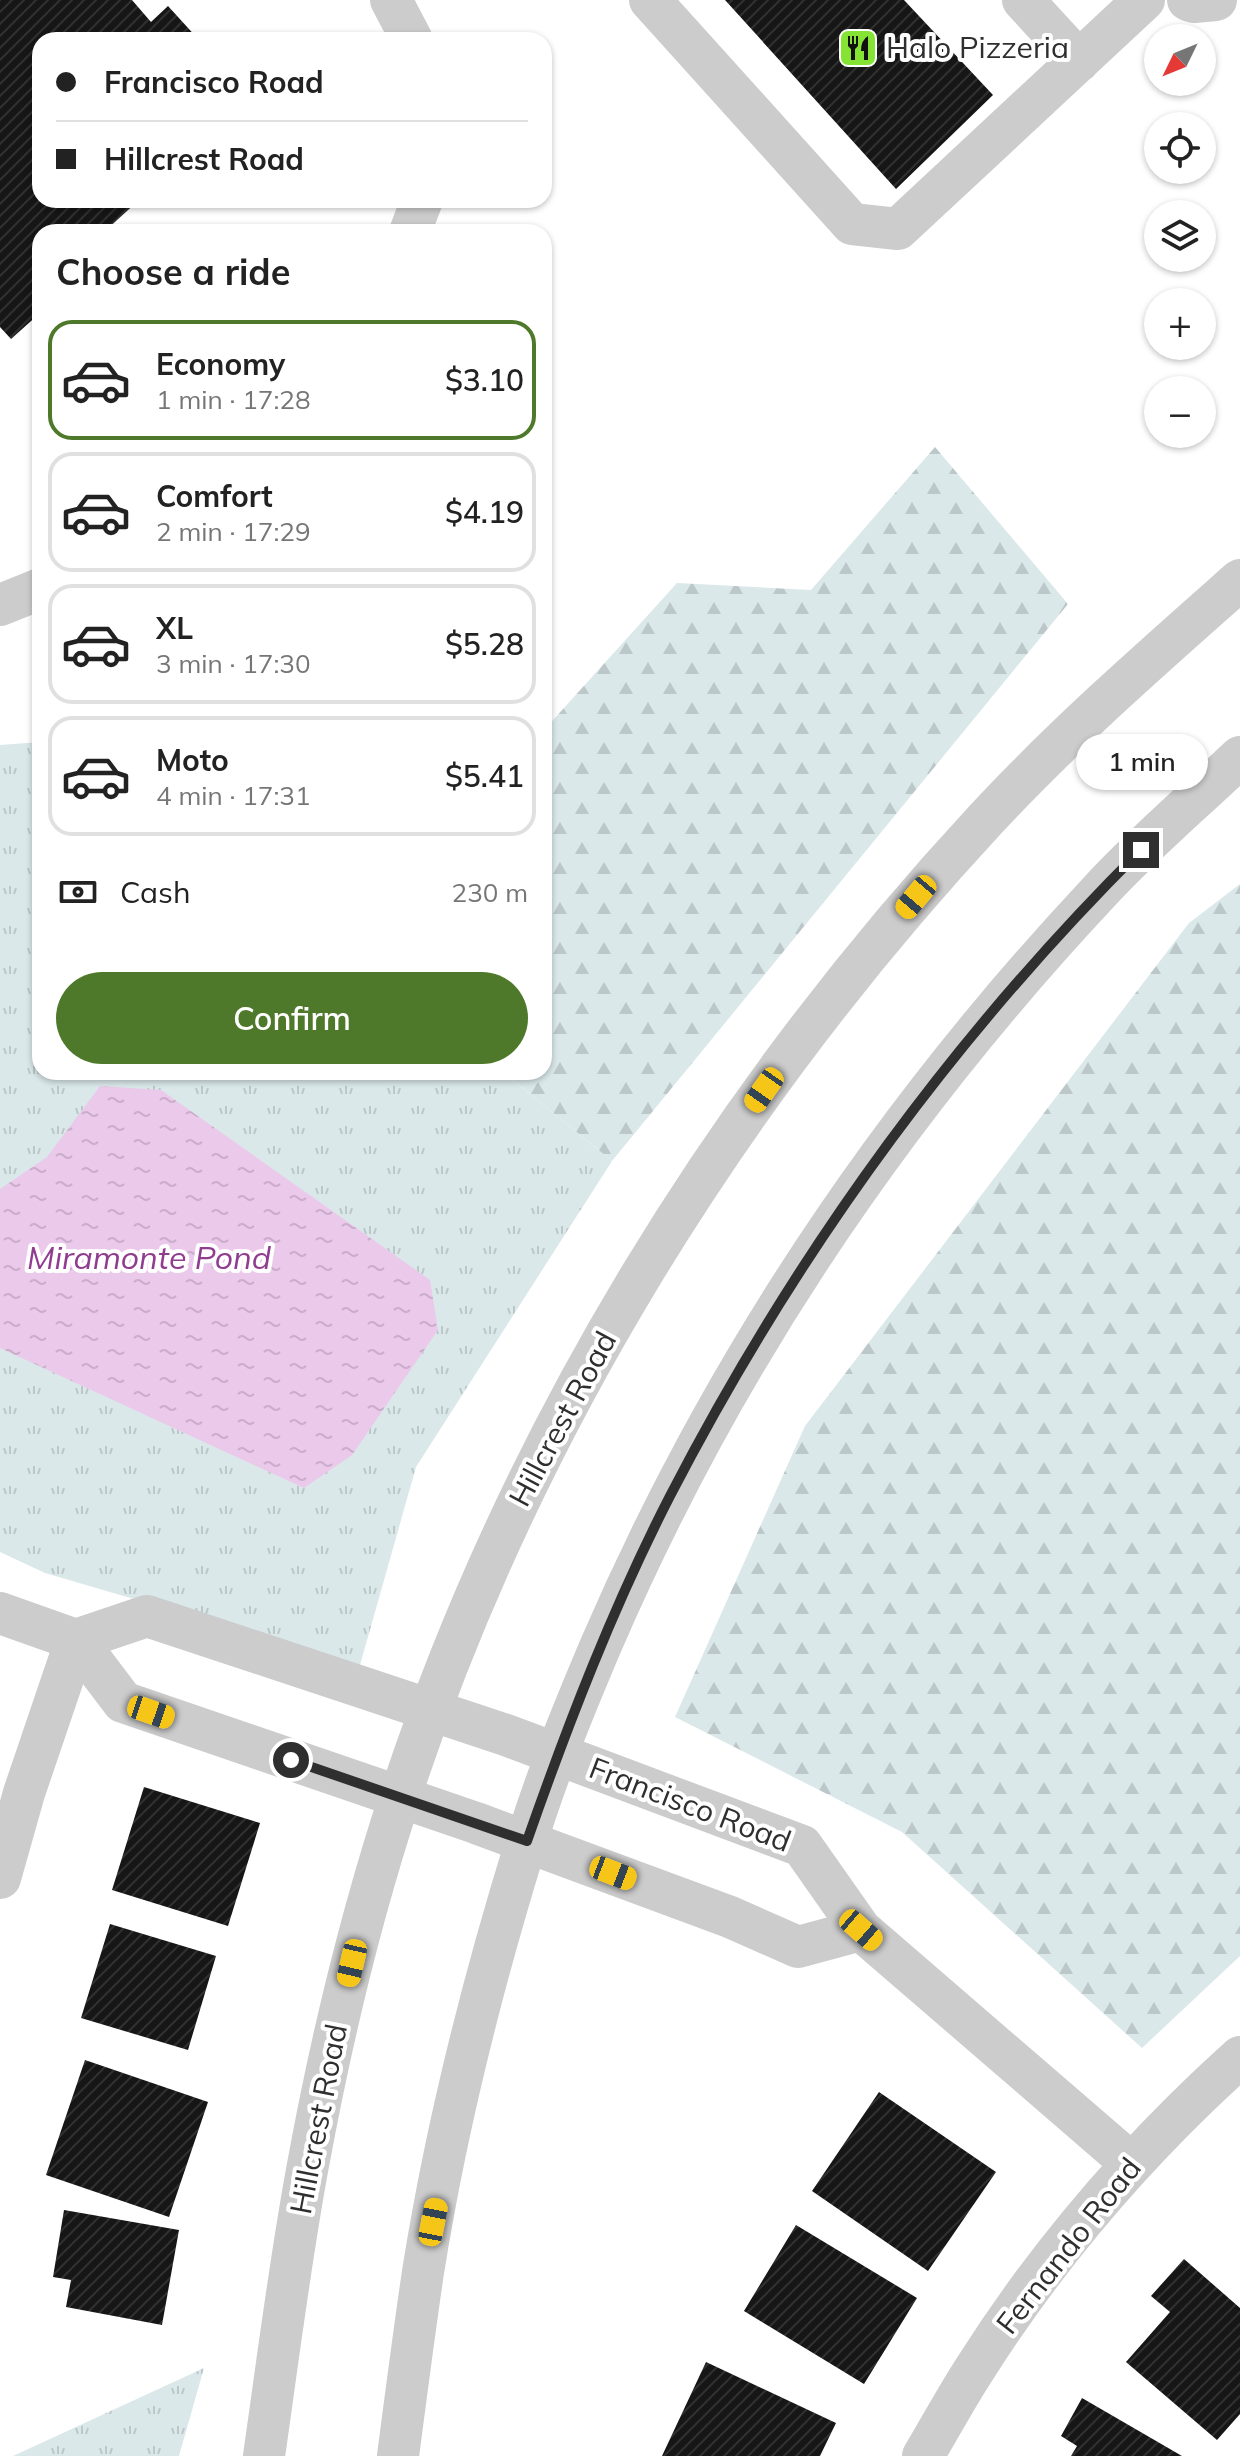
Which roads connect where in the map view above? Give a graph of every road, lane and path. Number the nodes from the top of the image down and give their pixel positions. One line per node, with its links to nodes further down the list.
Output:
1 (391, 0): 7 (street)
2 (650, 0): 8 (street)
3 (1023, 0): 8 (street)
4 (1144, 0): 8 (street)
5 (1188, 0): 6 (street)
6 (1216, 0)
7 (408, 32)
8 (1079, 61)
9 (1240, 580): 15 (street, Hillcrest Road)
10 (32, 593): 11 (street)
11 (0, 605)
12 (1240, 757): 16 (street)
13 (0, 1613): 14 (street)
14 (76, 1640): 15 (street, Francisco Road); 17 (street); 19 (street)
15 (431, 1710): 16 (street, Francisco Road); 17 (street, Hillcrest Road)
16 (557, 1754): 18 (street); 20 (street, Francisco Road)
17 (400, 1797): 18 (street); 23 (street, Hillcrest Road)
18 (527, 1841): 20 (street); 24 (street)
19 (0, 1878)
20 (861, 1930): 22 (street, Francisco Road)
21 (1240, 2057): 22 (street, Fernando Road)
22 (1132, 2164): 25 (street, Fernando Road)
23 (264, 2456)
24 (398, 2456)
25 (923, 2456)

